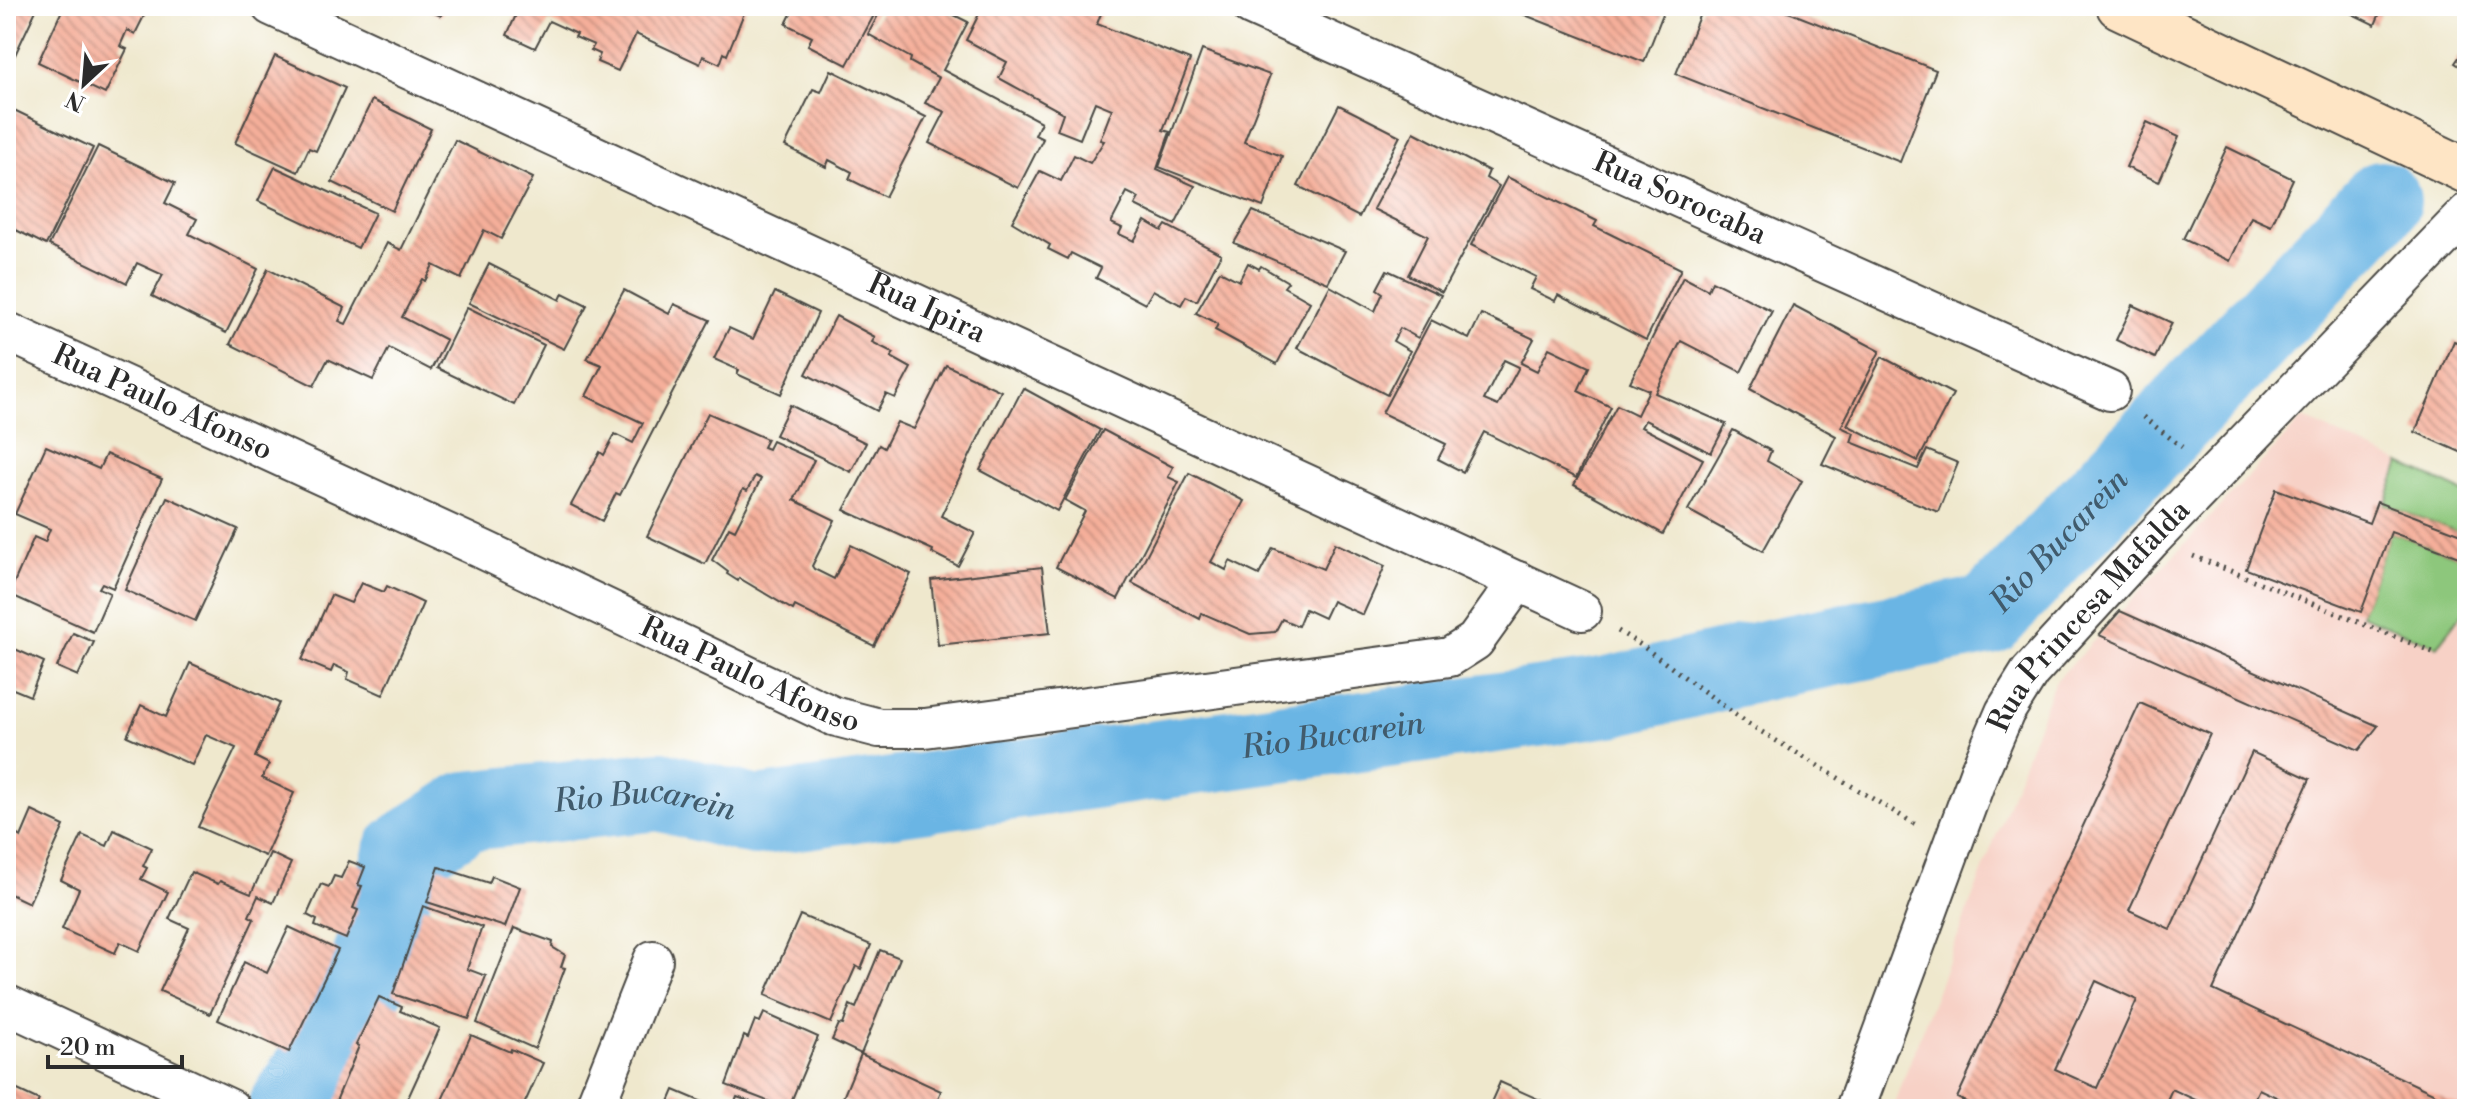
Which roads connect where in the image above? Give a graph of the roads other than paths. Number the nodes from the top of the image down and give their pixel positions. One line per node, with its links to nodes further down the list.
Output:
1 (271, 6): 8 (street, Rua Ipira)
2 (1251, 6): 7 (street, Rua Sorocaba)
3 (2119, 6): 4 (main road)
4 (2467, 171)
5 (2467, 213): 14 (street, Rua Princesa Mafalda)
6 (6, 331): 8 (street, Rua Paulo Afonso)
7 (2110, 391)
8 (1518, 581): 9 (street, Rua Ipira)
9 (1582, 611)
10 (653, 960): 13 (street)
11 (6, 1004): 12 (street)
12 (231, 1109)
13 (594, 1109)
14 (1855, 1109)

